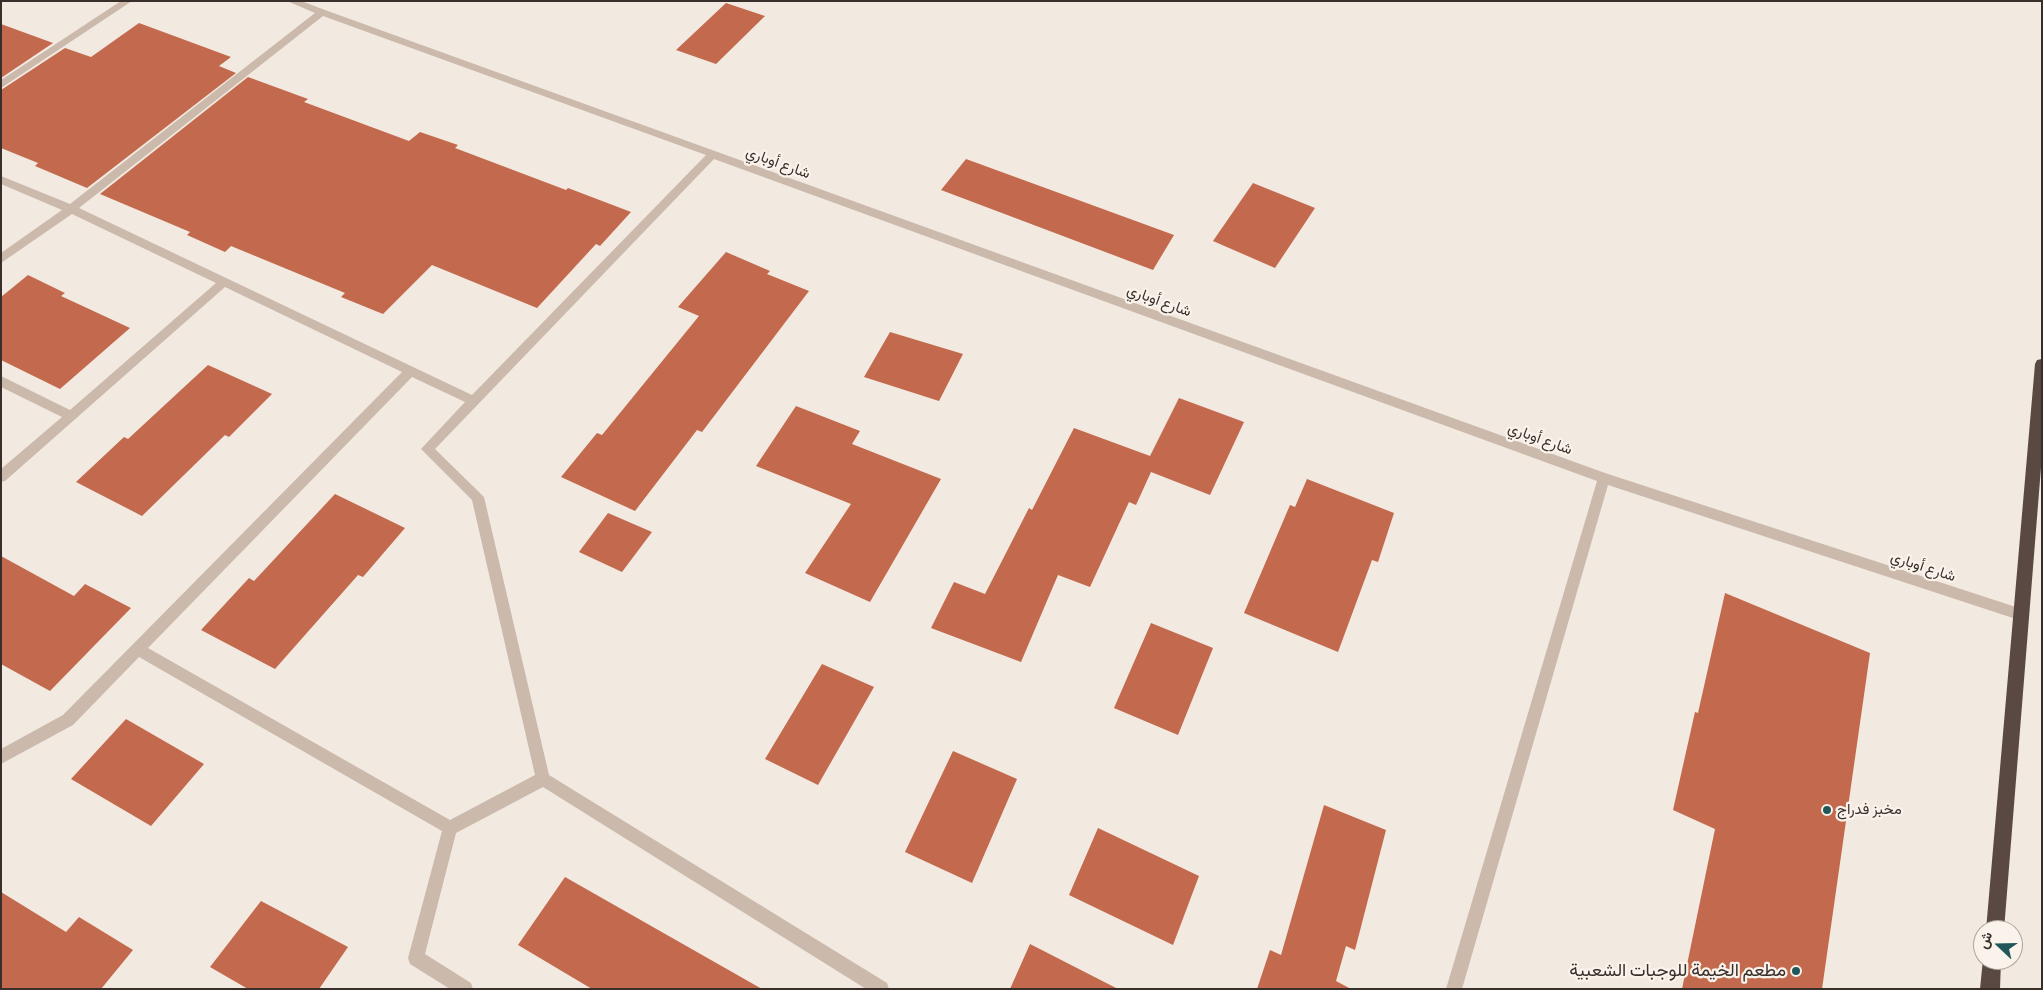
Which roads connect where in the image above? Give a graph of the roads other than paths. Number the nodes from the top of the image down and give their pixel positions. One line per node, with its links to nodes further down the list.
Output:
1 (128, 1): 4 (street)
2 (291, 1): 3 (street, شارع أوباري)
3 (322, 12): 5 (street, شارع أوباري); 7 (street)
4 (1, 85)
5 (712, 155): 13 (street); 16 (street, شارع أوباري)
6 (1, 180): 7 (street)
7 (71, 210): 8 (street); 9 (street)
8 (1, 259)
9 (224, 282): 11 (street); 14 (street)
10 (2042, 364): 17 (highway)
11 (411, 370): 13 (street); 18 (street)
12 (1, 381): 14 (street)
13 (474, 401): 20 (street)
14 (71, 416): 15 (street)
15 (1, 477)
16 (1604, 478): 17 (street, شارع أوباري); 26 (street)
17 (2022, 615): 22 (highway)
18 (137, 649): 19 (street); 21 (street)
19 (1, 757)
20 (543, 778): 21 (street); 25 (street)
21 (450, 828): 24 (street)
22 (1996, 920)
23 (1991, 970): 27 (highway)
24 (465, 989)
25 (880, 989)
26 (1454, 989)
27 (1990, 989)

